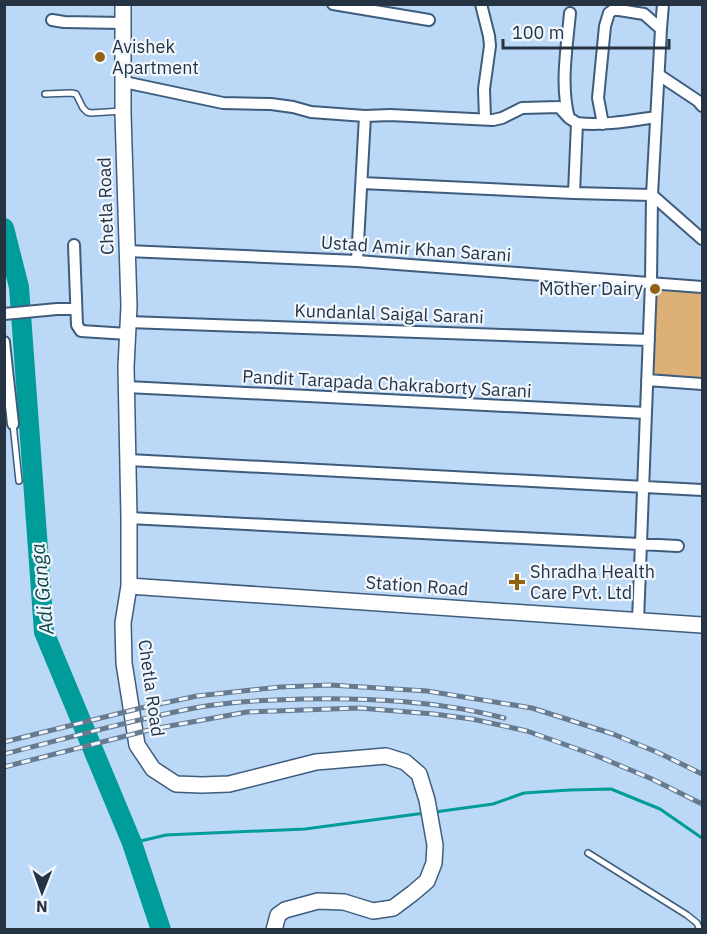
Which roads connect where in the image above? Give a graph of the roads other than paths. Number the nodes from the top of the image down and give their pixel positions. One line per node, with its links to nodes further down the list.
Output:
1 (123, 4): 8 (main road, Chetla Road)
2 (333, 4): 7 (street)
3 (482, 4): 17 (street)
4 (663, 4): 9 (street)
5 (570, 13): 18 (street)
6 (52, 20): 8 (street)
7 (429, 20)
8 (122, 23): 11 (main road, Chetla Road)
9 (661, 28): 10 (street); 19 (street)
10 (659, 75): 13 (street); 16 (street)
11 (124, 82): 14 (main road, Chetla Road); 15 (street)
12 (45, 94): 14 (lane)
13 (702, 106)
14 (123, 111): 25 (main road, Chetla Road)
15 (365, 116): 17 (street); 20 (street)
16 (656, 117): 19 (street); 22 (street)
17 (485, 119): 18 (street)
18 (573, 121): 19 (street); 21 (street)
19 (603, 124)
20 (362, 183): 21 (street); 26 (street)
21 (574, 193): 22 (street)
22 (652, 195): 23 (street); 27 (street)
23 (702, 239)
24 (74, 245): 29 (street)
25 (127, 251): 26 (street, Ustad Amir Khan Sarani); 31 (main road, Chetla Road)
26 (357, 261): 27 (street, Ustad Amir Khan Sarani)
27 (651, 282): 28 (street, Ustad Amir Khan Sarani); 32 (street)
28 (702, 287)
29 (75, 309): 30 (street); 31 (street, Kundanlal Saigal Sarani)
30 (4, 314)
31 (128, 328): 32 (street, Kundanlal Saigal Sarani); 36 (main road, Chetla Road)
32 (649, 340): 34 (street)
33 (4, 342): 38 (street)
34 (647, 380): 35 (street); 37 (street)
35 (702, 384)
36 (127, 387): 37 (street, Pandit Tarapada Chakraborty Sarani); 39 (main road, Chetla Road)
37 (646, 413): 41 (street)
38 (13, 424): 40 (lane)
39 (129, 460): 41 (street); 43 (main road, Chetla Road)
40 (19, 481)
41 (643, 486): 42 (street); 44 (street)
42 (702, 490)
43 (129, 518): 44 (street); 46 (main road, Chetla Road)
44 (641, 543): 45 (street); 47 (street)
45 (678, 546)
46 (129, 586): 47 (main road, Station Road); 50 (main road, Chetla Road)
47 (638, 621): 48 (main road, Station Road)
48 (702, 625)
49 (588, 853): 51 (lane)
50 (274, 930)
51 (700, 930)

